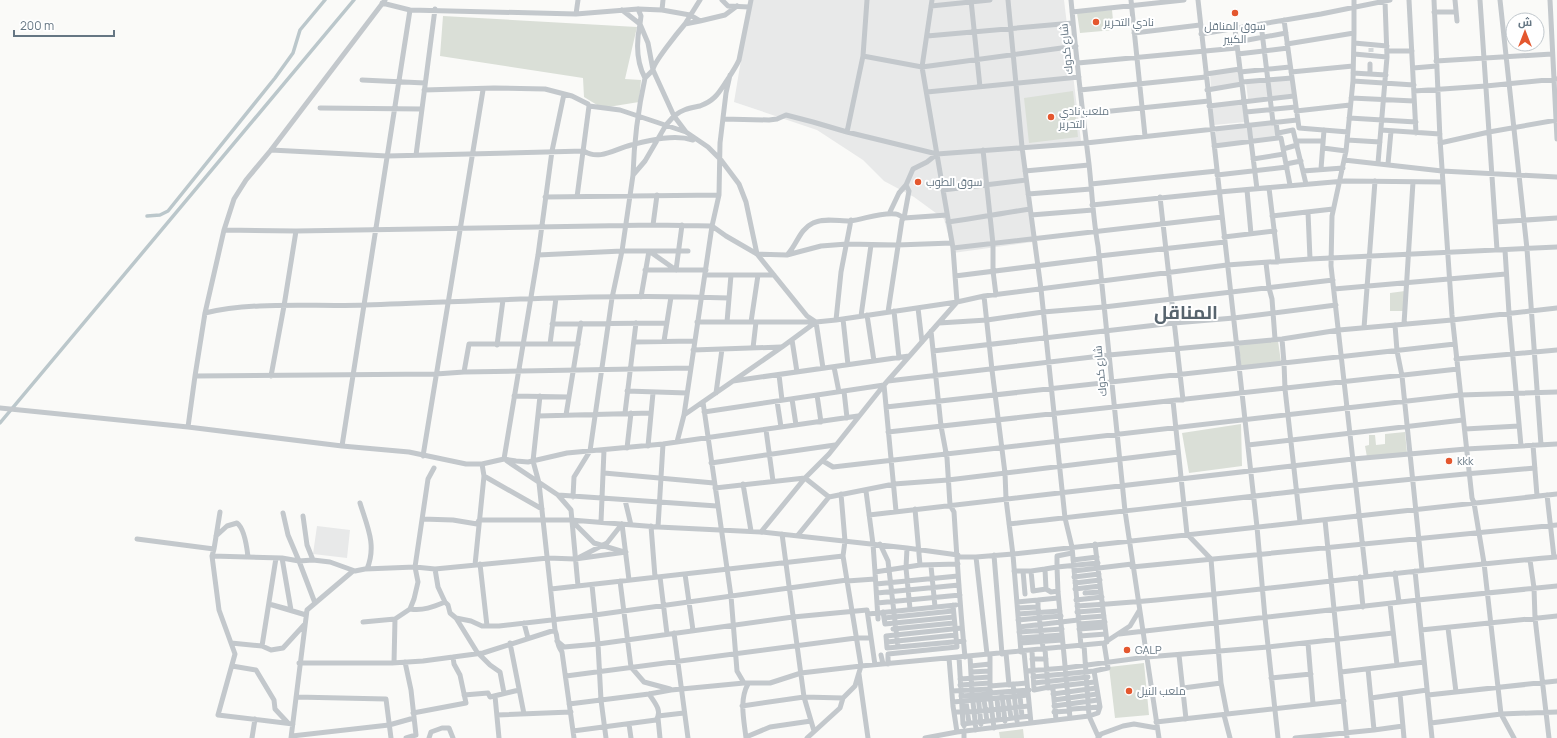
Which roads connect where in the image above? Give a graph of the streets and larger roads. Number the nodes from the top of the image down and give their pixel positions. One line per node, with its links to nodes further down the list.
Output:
1 (578, 0): 39 (street)
2 (663, 0): 35 (street)
3 (700, 0): 40 (street)
4 (722, 0): 24 (street)
5 (750, 0): 27 (street)
6 (867, 0): 72 (street)
7 (932, 0): 25 (street)
8 (990, 0): 21 (street)
9 (1008, 0): 49 (street)
10 (1072, 0): 36 (street, شارع كدوك)
11 (1131, 0): 26 (street)
12 (1184, 0): 26 (street)
13 (1198, 0): 48 (street)
14 (1354, 0): 28 (street)
15 (1409, 0): 67 (street)
16 (1434, 0): 37 (street)
17 (1455, 0): 38 (street)
18 (1480, 0): 75 (street)
19 (1500, 0): 74 (street)
20 (1550, 0): 29 (street)
21 (971, 1): 25 (street); 51 (street)
22 (1384, 1): 28 (street); 66 (street)
23 (383, 2): 33 (street); 171 (street)
24 (737, 6): 27 (street); 43 (street)
25 (931, 6): 56 (street)
26 (1132, 6): 36 (street); 53 (street)
27 (749, 7): 89 (street)
28 (1354, 7): 41 (street); 54 (street)
29 (1550, 7): 30 (street); 58 (street)
30 (1557, 7)
31 (435, 9): 33 (street); 39 (street); 99 (street)
32 (638, 9): 34 (street); 35 (street); 45 (street)
33 (410, 10): 98 (street)
34 (622, 10): 39 (street); 45 (street)
35 (662, 10): 40 (street)
36 (1072, 12): 44 (street, شارع كدوك)
37 (1434, 12): 38 (street); 78 (street)
38 (1456, 12): 42 (street)
39 (576, 14)
40 (690, 15): 43 (street); 46 (street)
41 (1284, 20): 47 (street); 52 (street)
42 (1457, 21)
43 (700, 22): 46 (street)
44 (1073, 23): 49 (street); 61 (street, شارع كدوك)
45 (640, 24): 84 (street); 93 (street)
46 (685, 24): 84 (street)
47 (1261, 24): 50 (street); 57 (street)
48 (1200, 25): 53 (street); 55 (street)
49 (1011, 28): 51 (street); 71 (street)
50 (1235, 28): 55 (street); 59 (street)
51 (973, 32): 56 (street); 76 (street)
52 (1286, 32): 57 (street); 62 (street)
53 (1134, 33): 73 (street)
54 (1354, 33): 60 (street); 62 (street)
55 (1201, 34): 63 (street)
56 (927, 36): 81 (street)
57 (1262, 37): 59 (street); 65 (street)
58 (1554, 41): 70 (street)
59 (1236, 42): 64 (street)
60 (1354, 43): 68 (street); 69 (street)
61 (1076, 46): 71 (street); 77 (street, شارع كدوك)
62 (1288, 46): 65 (street); 86 (street)
63 (1203, 51): 64 (street); 73 (street); 90 (street)
64 (1238, 51): 65 (street); 85 (street)
65 (1264, 51): 83 (street)
66 (1387, 51): 67 (street); 68 (street); 68 (street); 91 (street)
67 (1412, 51): 82 (street)
68 (1371, 52): 69 (street)
69 (1354, 54): 80 (street)
70 (1552, 54): 74 (street); 94 (street)
71 (1013, 55): 76 (street); 100 (street)
72 (863, 56): 81 (street); 150 (street)
73 (1137, 57): 77 (street); 103 (street)
74 (1506, 57): 75 (street); 105 (street)
75 (1484, 58): 78 (street); 106 (street)
76 (976, 60): 81 (street); 107 (street)
77 (1078, 63): 92 (street, شارع كدوك)
78 (1436, 63): 82 (street); 108 (street)
79 (1370, 64): 88 (street)
80 (1353, 66): 86 (street); 87 (street)
81 (922, 67): 114 (street)
82 (1413, 68): 104 (street)
83 (1266, 69): 85 (street); 86 (street); 96 (street)
84 (653, 70): 93 (street); 134 (street)
85 (1240, 70): 90 (street); 101 (street)
86 (1291, 72): 96 (street); 116 (street)
87 (1353, 73): 88 (street); 97 (street)
88 (1370, 74): 91 (street)
89 (730, 75): 134 (street); 136 (street)
90 (1206, 75): 103 (street); 112 (street)
91 (1386, 75): 102 (street)
92 (1079, 77): 100 (street); 111 (street, شارع كدوك)
93 (645, 78): 133 (street)
94 (1556, 79): 105 (street); 138 (street)
95 (362, 80): 98 (street)
96 (1268, 80): 101 (street); 117 (street)
97 (1353, 81): 102 (street); 118 (street)
98 (398, 82): 99 (street); 127 (street)
99 (425, 83): 109 (street)
100 (1015, 83): 107 (street); 169 (street)
101 (1242, 83): 112 (street); 120 (street)
102 (1385, 83): 104 (street); 119 (street)
103 (1140, 84): 111 (street); 125 (street)
104 (1414, 84): 113 (street)
105 (1509, 84): 106 (street); 144 (street)
106 (1486, 86): 108 (street); 152 (street)
107 (980, 87): 114 (street)
108 (1438, 89): 113 (street); 154 (street)
109 (424, 90): 110 (street); 128 (street)
110 (483, 90): 115 (street); 177 (street)
111 (1080, 90): 132 (street, شارع كدوك)
112 (1208, 90): 122 (street)
113 (1414, 91): 121 (street)
114 (927, 92): 178 (street)
115 (564, 94): 124 (street); 175 (street)
116 (1294, 96): 117 (street); 130 (street)
117 (1270, 98): 120 (street); 129 (street)
118 (1351, 98): 119 (street); 123 (street)
119 (1384, 99): 121 (street); 139 (street)
120 (1244, 101): 122 (street); 131 (street)
121 (1414, 101): 141 (street)
122 (1209, 104): 125 (street); 145 (street)
123 (1350, 105): 130 (street); 135 (street)
124 (590, 106): 133 (street); 173 (street)
125 (1142, 107): 132 (street); 156 (street)
126 (320, 108): 127 (street)
127 (394, 108): 128 (street); 180 (street)
128 (422, 109): 179 (street)
129 (1272, 109): 130 (street); 131 (street); 140 (street)
130 (1296, 109): 137 (street)
131 (1246, 112): 143 (street)
132 (1082, 114): 164 (street, شارع كدوك)
133 (638, 115): 142 (street); 167 (street)
134 (674, 116): 142 (street); 149 (street)
135 (1349, 118): 139 (street); 151 (street)
136 (723, 120): 150 (street); 182 (street)
137 (1297, 120): 140 (street); 146 (street)
138 (1557, 120): 144 (street); 157 (street)
139 (1382, 121): 141 (street); 147 (street)
140 (1275, 122): 143 (street); 155 (street)
141 (1416, 122): 153 (street)
142 (666, 125): 149 (street); 158 (street)
143 (1248, 125): 145 (street); 162 (street)
144 (1513, 128): 152 (street); 198 (street)
145 (1212, 129): 156 (street); 168 (street)
146 (1324, 130): 151 (street); 161 (street)
147 (1381, 130): 148 (street); 163 (street)
148 (1391, 131): 153 (street); 186 (street)
149 (686, 132): 160 (street)
150 (847, 132): 178 (street)
151 (1348, 132): 159 (street)
152 (1489, 132): 166 (street); 196 (street)
153 (1416, 133): 154 (street)
154 (1440, 134): 166 (street)
155 (1278, 135): 162 (street); 165 (street); 174 (street)
156 (1145, 136): 164 (street)
157 (1557, 139)
158 (658, 140): 160 (street); 167 (street); 197 (street)
159 (1347, 140): 163 (street); 176 (street)
160 (699, 141): 182 (street)
161 (1323, 141): 165 (street); 170 (street)
162 (1252, 142): 168 (street); 181 (street)
163 (1380, 142): 185 (street)
164 (1086, 143): 169 (street); 187 (street, شارع كدوك)
165 (1296, 143): 174 (street); 184 (street)
166 (1440, 143): 193 (street)
167 (634, 145): 173 (street); 197 (street)
168 (1214, 146): 195 (street)
169 (1022, 147): 172 (street); 192 (street)
170 (1323, 148): 176 (street); 190 (street)
171 (271, 150): 180 (street); 245 (street)
172 (983, 150): 178 (street); 206 (street)
173 (584, 151): 175 (street); 220 (street)
174 (1284, 151): 181 (street); 188 (street)
175 (552, 152): 177 (street); 219 (street)
176 (1346, 152): 183 (street)
177 (472, 154): 179 (street); 244 (street)
178 (937, 154): 208 (street); 212 (street)
179 (416, 155): 180 (street)
180 (387, 156): 246 (street)
181 (1254, 159): 194 (street)
182 (721, 160): 217 (street); 268 (street)
183 (1344, 160): 185 (street); 189 (street)
184 (1301, 161): 188 (street); 191 (street)
185 (1378, 163): 186 (street)
186 (1388, 164): 193 (street)
187 (1089, 165): 192 (street); 209 (street, شارع كدوك)
188 (1287, 166): 194 (street); 207 (street)
189 (1343, 168): 190 (street); 201 (street)
190 (1321, 169): 191 (street)
191 (1303, 170): 205 (street)
192 (1025, 171): 200 (street)
193 (1442, 171): 196 (street); 204 (street)
194 (1255, 172): 195 (street); 211 (street)
195 (1217, 173): 209 (street); 214 (street)
196 (1492, 174): 198 (street); 237 (street)
197 (633, 175): 218 (street)
198 (1519, 175): 199 (street); 235 (street)
199 (1557, 177)
200 (1026, 180): 206 (street); 215 (street)
201 (1339, 181): 202 (street); 205 (street); 224 (street)
202 (1375, 181): 203 (street); 273 (street)
203 (1413, 182): 204 (street); 269 (street)
204 (1443, 182): 267 (street)
205 (1306, 184): 207 (street)
206 (986, 185): 212 (street); 228 (street)
207 (1290, 185): 210 (street)
208 (906, 186): 226 (street); 232 (street)
209 (1091, 186): 215 (street); 222 (street, شارع كدوك)
210 (1268, 188): 211 (street); 230 (street)
211 (1257, 189): 213 (street)
212 (943, 190): 227 (street)
213 (1247, 190): 214 (street); 250 (street)
214 (1219, 192): 221 (street); 231 (street)
215 (1028, 194): 223 (street)
216 (657, 195): 217 (street); 218 (street); 240 (street)
217 (719, 195): 243 (street)
218 (630, 196): 220 (street); 239 (street)
219 (545, 197): 220 (street); 242 (street)
220 (577, 197)
221 (1160, 198): 222 (street); 238 (street)
222 (1093, 208): 229 (street); 248 (street, شارع كدوك)
223 (1030, 209): 228 (street); 229 (street)
224 (1334, 209): 225 (street); 275 (street)
225 (1308, 212): 230 (street); 274 (street)
226 (889, 214): 232 (street); 234 (street)
227 (947, 215): 232 (street); 236 (street)
228 (989, 215): 236 (street); 254 (street)
229 (1031, 215): 251 (street)
230 (1272, 216): 249 (street)
231 (1222, 217): 238 (street); 252 (street)
232 (904, 218): 256 (street)
233 (1557, 218): 235 (street)
234 (850, 220): 253 (street); 271 (street)
235 (1524, 220): 237 (street); 260 (street)
236 (948, 222): 257 (street)
237 (1496, 222): 261 (street)
238 (1162, 224): 248 (street); 259 (street)
239 (625, 225): 240 (street); 242 (street); 263 (street)
240 (653, 225): 241 (street)
241 (682, 225): 243 (street); 265 (street)
242 (542, 226): 244 (street); 270 (street)
243 (712, 226): 268 (street); 283 (street)
244 (460, 228): 246 (street); 310 (street)
245 (224, 230): 247 (street); 322 (street)
246 (375, 230): 247 (street); 312 (street)
247 (296, 231): 314 (street)
248 (1095, 231): 251 (street); 272 (street, شارع كدوك)
249 (1275, 231): 250 (street); 276 (street)
250 (1251, 234): 252 (street)
251 (1034, 238): 254 (street); 279 (street)
252 (1225, 240): 259 (street); 278 (street)
253 (847, 244): 255 (street); 271 (street); 329 (street)
254 (993, 244): 257 (street); 282 (street)
255 (871, 245): 256 (street); 326 (street)
256 (897, 245): 257 (street); 320 (street)
257 (952, 246): 289 (street)
258 (1557, 247): 260 (street)
259 (1165, 248): 272 (street); 284 (street)
260 (1527, 249): 262 (street); 319 (street)
261 (1497, 250): 262 (street); 267 (street)
262 (1505, 250): 285 (street)
263 (622, 251): 264 (street); 270 (street); 305 (street)
264 (649, 251): 265 (street); 280 (street); 281 (street)
265 (679, 251): 266 (street); 281 (street)
266 (688, 251)
267 (1448, 253): 269 (street); 290 (street)
268 (757, 254): 271 (street); 288 (street)
269 (1408, 254): 273 (street); 293 (street)
270 (538, 255): 307 (street)
271 (787, 255)
272 (1099, 257): 279 (street); 291 (street, شارع كدوك)
273 (1370, 257): 275 (street); 294 (street)
274 (1310, 259): 275 (street); 276 (street)
275 (1331, 259): 292 (street)
276 (1278, 262): 277 (street)
277 (1266, 263): 278 (street); 295 (street)
278 (1227, 265): 284 (street); 298 (street)
279 (1038, 266): 282 (street); 296 (street)
280 (645, 270): 281 (street); 301 (street)
281 (676, 270): 283 (street)
282 (993, 271): 289 (street); 299 (street)
283 (705, 272): 286 (street); 303 (street)
284 (1168, 272): 291 (street); 308 (street)
285 (1506, 274): 290 (street); 323 (street)
286 (731, 275): 287 (street); 306 (street)
287 (758, 275): 288 (street); 334 (street)
288 (774, 275): 335 (street)
289 (955, 276): 311 (street)
290 (1449, 278): 293 (street); 331 (street)
291 (1102, 280): 296 (street); 315 (street, شارع كدوك)
292 (1333, 280): 295 (street); 297 (street)
293 (1406, 282): 294 (street); 343 (street)
294 (1368, 286): 297 (street); 345 (street)
295 (1269, 288): 298 (street); 324 (street)
296 (1041, 289): 299 (street); 321 (street)
297 (1334, 289): 313 (street)
298 (1230, 292): 308 (street); 327 (street)
299 (996, 294): 300 (street)
300 (984, 296): 311 (street); 330 (street)
301 (641, 297): 302 (street); 305 (street)
302 (671, 297): 303 (street); 337 (street)
303 (702, 297): 306 (street); 332 (street)
304 (556, 298): 305 (street); 307 (street); 340 (street)
305 (612, 298): 341 (street)
306 (729, 298): 333 (street)
307 (530, 299): 309 (street); 359 (street)
308 (1171, 299): 315 (street); 339 (street)
309 (503, 300): 310 (street); 358 (street)
310 (448, 302): 312 (street); 395 (street)
311 (957, 302): 316 (street); 338 (street)
312 (364, 305): 314 (street); 397 (street)
313 (1336, 305): 324 (street); 346 (street)
314 (284, 306): 322 (street); 400 (street)
315 (1104, 307): 321 (street); 348 (street, شارع كدوك)
316 (918, 308): 318 (street); 356 (street)
317 (1557, 308): 319 (street)
318 (894, 311): 320 (street); 377 (street)
319 (1532, 311): 323 (street); 372 (street)
320 (888, 312): 325 (street)
321 (1043, 312): 330 (street); 349 (street)
322 (205, 313): 399 (street)
323 (1509, 313): 331 (street); 373 (street)
324 (1273, 314): 327 (street); 350 (street)
325 (867, 315): 326 (street); 379 (street)
326 (861, 316): 328 (street)
327 (1234, 318): 339 (street); 357 (street)
328 (843, 319): 329 (street); 382 (street)
329 (836, 320): 335 (street)
330 (987, 320): 338 (street); 363 (street)
331 (1452, 320): 343 (street); 362 (street)
332 (697, 322): 333 (street); 354 (street)
333 (727, 322): 334 (street)
334 (754, 322): 335 (street); 365 (street)
335 (816, 322): 352 (street); 386 (street)
336 (581, 323): 340 (street); 341 (street); 361 (street)
337 (667, 323): 342 (street); 353 (street)
338 (938, 323): 347 (street)
339 (1174, 323): 348 (street); 367 (street)
340 (552, 324): 360 (street)
341 (608, 324): 342 (street); 390 (street)
342 (636, 324): 355 (street)
343 (1404, 324): 344 (street)
344 (1395, 325): 345 (street); 371 (street)
345 (1364, 328): 346 (street)
346 (1339, 330): 351 (street); 376 (street)
347 (931, 331): 356 (street); 370 (street)
348 (1106, 331): 349 (street); 374 (street, شارع كدوك)
349 (1046, 338): 363 (street); 380 (street)
350 (1275, 339): 351 (street); 357 (street)
351 (1282, 339): 381 (street)
352 (792, 340): 364 (street); 394 (street)
353 (664, 341): 354 (street); 355 (street)
354 (694, 341): 368 (street)
355 (634, 342): 387 (street)
356 (922, 342): 375 (street)
357 (1236, 343): 367 (street); 384 (street)
358 (497, 344): 359 (street); 392 (street)
359 (522, 344): 360 (street); 393 (street)
360 (550, 344): 361 (street)
361 (578, 344): 389 (street)
362 (1455, 344): 371 (street); 378 (street)
363 (989, 345): 370 (street); 391 (street)
364 (782, 347): 365 (street); 403 (street)
365 (753, 348): 366 (street)
366 (722, 349): 368 (street); 413 (street)
367 (1177, 349): 374 (street); 396 (street)
368 (693, 350): 385 (street)
369 (1557, 350): 372 (street)
370 (933, 351): 401 (street)
371 (1397, 351): 376 (street); 402 (street)
372 (1535, 352): 373 (street); 415 (street)
373 (1513, 354): 378 (street); 417 (street)
374 (1109, 355): 380 (street); 404 (street, شارع كدوك)
375 (909, 356): 377 (street); 406 (street)
376 (1342, 357): 381 (street); 405 (street)
377 (899, 358): 379 (street)
378 (1456, 359): 388 (street)
379 (874, 361): 382 (street)
380 (1049, 362): 391 (street); 407 (street)
381 (1284, 363): 384 (street); 408 (street)
382 (848, 365): 383 (street)
383 (834, 367): 386 (street); 410 (street)
384 (1239, 367): 396 (street); 414 (street)
385 (690, 368): 387 (street); 416 (street)
386 (823, 368): 394 (street)
387 (630, 369): 390 (street); 409 (street)
388 (1458, 369): 402 (street); 420 (street)
389 (573, 370): 390 (street); 393 (street); 423 (street)
390 (602, 370): 439 (street)
391 (992, 370): 401 (street); 419 (street)
392 (464, 372): 393 (street); 395 (street)
393 (518, 372): 421 (street)
394 (797, 372): 398 (street)
395 (436, 374): 397 (street); 484 (street)
396 (1180, 374): 404 (street); 425 (street)
397 (353, 375): 400 (street); 472 (street)
398 (779, 375): 403 (street); 426 (street)
399 (195, 376): 400 (street); 455 (street)
400 (271, 376)
401 (936, 376): 406 (street); 430 (street)
402 (1402, 376): 405 (street); 428 (street)
403 (733, 381): 413 (street)
404 (1111, 382): 407 (street); 432 (street, شارع كدوك)
405 (1344, 382): 408 (street); 434 (street)
406 (886, 383): 410 (street); 431 (street); 445 (street)
407 (1051, 389): 419 (street); 440 (street)
408 (1285, 389): 414 (street); 443 (street)
409 (627, 391): 412 (street); 436 (street)
410 (841, 392): 418 (street); 446 (street)
411 (1557, 392): 415 (street)
412 (653, 393): 416 (street); 438 (street)
413 (716, 393): 429 (street)
414 (1242, 393): 425 (street); 447 (street)
415 (1537, 393): 417 (street); 471 (street)
416 (687, 394): 442 (street)
417 (1517, 394): 420 (street); 454 (street)
418 (817, 395): 424 (street); 450 (street)
419 (995, 395): 430 (street); 449 (street)
420 (1460, 395): 428 (street); 448 (street)
421 (514, 396): 422 (street); 486 (street)
422 (540, 396): 423 (street); 444 (street)
423 (569, 397): 441 (street)
424 (792, 399): 426 (street); 451 (street)
425 (1183, 400): 427 (street)
426 (780, 401): 435 (street); 457 (street)
427 (1173, 401): 432 (street); 456 (street)
428 (1404, 401): 434 (street); 453 (street)
429 (703, 402): 435 (street); 442 (street)
430 (939, 402): 431 (street); 452 (street)
431 (886, 406): 460 (street)
432 (1114, 407): 440 (street); 462 (street, شارع كدوك)
433 (0, 408): 455 (street)
434 (1347, 408): 443 (street); 461 (street)
435 (704, 412): 463 (street)
436 (625, 413): 437 (street); 439 (street)
437 (631, 413): 438 (street); 476 (street)
438 (651, 413): 473 (street)
439 (595, 414): 441 (street); 480 (street)
440 (1054, 414): 449 (street); 465 (street)
441 (566, 415): 444 (street)
442 (684, 415): 466 (street)
443 (1288, 415): 447 (street); 464 (street)
444 (538, 416): 490 (street)
445 (858, 416): 446 (street); 474 (street)
446 (848, 418): 450 (street)
447 (1245, 419): 456 (street); 469 (street)
448 (1463, 420): 453 (street); 458 (street)
449 (998, 421): 452 (street); 477 (street)
450 (821, 422): 451 (street)
451 (796, 425): 457 (street)
452 (942, 426): 460 (street); 482 (street)
453 (1406, 426): 461 (street); 483 (street)
454 (1519, 426): 458 (street); 475 (street)
455 (188, 427): 472 (street)
456 (1176, 427): 462 (street); 481 (street)
457 (781, 428): 459 (street)
458 (1465, 429): 478 (street)
459 (766, 430): 463 (street); 485 (street)
460 (888, 432): 489 (street)
461 (1350, 433): 464 (street); 488 (street)
462 (1117, 434): 465 (street); 487 (street, شارع كدوك)
463 (707, 438): 466 (street); 492 (street)
464 (1291, 440): 469 (street); 495 (street)
465 (1056, 441): 477 (street); 494 (street)
466 (677, 442): 467 (street)
467 (663, 444): 473 (street); 503 (street)
468 (1557, 444): 471 (street)
469 (1248, 445): 498 (street)
470 (1533, 445): 471 (street); 475 (street); 497 (street)
471 (1541, 445)
472 (342, 446): 484 (street)
473 (648, 446): 476 (street)
474 (835, 446): 485 (street); 491 (street)
475 (1521, 446): 478 (street)
476 (627, 448): 479 (street)
477 (1002, 448): 482 (street); 500 (street)
478 (1466, 448): 483 (street); 501 (street)
479 (604, 450): 480 (street); 499 (street)
480 (590, 451): 490 (street); 524 (street)
481 (1178, 452): 487 (street); 505 (street)
482 (946, 454): 489 (street); 507 (street)
483 (1409, 454): 488 (street); 506 (street)
484 (423, 456): 493 (street)
485 (769, 456): 492 (street); 508 (street)
486 (504, 459): 490 (street); 493 (street); 509 (street)
487 (1120, 459): 494 (street); 513 (street, شارع كدوك)
488 (1353, 459): 495 (street); 514 (street)
489 (891, 460): 491 (street); 511 (street)
490 (534, 461): 509 (street)
491 (823, 461): 504 (street)
492 (711, 463): 512 (street)
493 (482, 464): 502 (street)
494 (1059, 466): 500 (street); 517 (street)
495 (1294, 467): 498 (street); 516 (street)
496 (434, 468): 546 (street)
497 (1535, 468): 501 (street); 523 (street)
498 (1251, 471): 505 (street); 521 (street)
499 (604, 473): 503 (street); 526 (street)
500 (1005, 473): 507 (street); 527 (street)
501 (1469, 473): 506 (street); 530 (street)
502 (484, 476): 536 (street); 547 (street)
503 (661, 478): 512 (street); 529 (street)
504 (805, 478): 508 (street); 525 (street); 563 (street)
505 (1181, 479): 513 (street); 532 (street)
506 (1413, 479): 514 (street); 537 (street)
507 (948, 480): 511 (street); 533 (street)
508 (773, 481): 510 (street)
509 (539, 483): 520 (street); 536 (street)
510 (743, 484): 512 (street); 562 (street)
511 (894, 484): 515 (street); 538 (street)
512 (714, 486): 534 (street)
513 (1123, 486): 517 (street); 539 (street, شارع كدوك)
514 (1356, 486): 516 (street); 544 (street)
515 (866, 491): 518 (street); 542 (street)
516 (1297, 491): 521 (street); 552 (street)
517 (1062, 492): 527 (street); 545 (street)
518 (841, 494): 525 (street); 571 (street)
519 (1557, 494): 522 (street)
520 (558, 495): 524 (street); 549 (street)
521 (1254, 495): 532 (street); 560 (street)
522 (1547, 495): 523 (street); 558 (street)
523 (1537, 496): 530 (street)
524 (573, 497): 526 (street)
525 (829, 497): 567 (street)
526 (602, 499): 528 (street); 551 (street)
527 (1006, 499): 533 (street); 554 (street)
528 (626, 500): 529 (street); 555 (street)
529 (659, 502): 534 (street); 559 (street)
530 (1474, 502): 537 (street); 566 (street)
531 (360, 503): 613 (street)
532 (1184, 504): 539 (street); 565 (street)
533 (950, 505): 535 (street); 589 (street)
534 (717, 506): 561 (street)
535 (915, 508): 538 (street); 582 (street)
536 (542, 509): 548 (street)
537 (1416, 509): 544 (street); 570 (street)
538 (896, 511): 542 (street)
539 (1125, 511): 545 (street); 572 (street, شارع كدوك)
540 (220, 512): 568 (street)
541 (283, 513): 601 (street)
542 (869, 515): 573 (street)
543 (303, 516): 599 (street)
544 (1359, 516): 550 (street); 576 (street)
545 (1065, 518): 554 (street); 578 (street)
546 (422, 519): 547 (street); 609 (street)
547 (479, 520): 548 (street); 604 (street)
548 (544, 520): 549 (street); 596 (street)
549 (571, 520): 551 (street); 577 (street); 597 (street)
550 (1325, 520): 552 (street); 580 (street)
551 (601, 522): 553 (street)
552 (1300, 522): 560 (street)
553 (622, 524): 555 (street); 577 (street); 583 (street)
554 (1009, 524): 585 (street)
555 (631, 525): 557 (street)
556 (1557, 525): 558 (street)
557 (651, 526): 559 (street); 629 (street)
558 (1549, 526): 566 (street); 593 (street)
559 (658, 527): 561 (street)
560 (1257, 527): 565 (street); 586 (street)
561 (720, 529): 562 (street); 615 (street)
562 (751, 531): 563 (street)
563 (761, 532): 564 (street)
564 (782, 534): 567 (street); 602 (street)
565 (1187, 534): 572 (street); 598 (street)
566 (1479, 534): 570 (street); 603 (street)
567 (798, 535): 571 (street)
568 (216, 536): 581 (street); 591 (street)
569 (137, 538): 581 (street)
570 (1418, 539): 576 (street); 618 (street)
571 (845, 541): 573 (street); 588 (street)
572 (1130, 541): 575 (street); 608 (street, شارع كدوك)
573 (873, 544): 574 (street); 624 (street)
574 (880, 544): 579 (street); 617 (street)
575 (1095, 544): 578 (street); 612 (street)
576 (1363, 544): 580 (street); 628 (street)
577 (603, 545): 583 (street); 597 (street)
578 (1072, 547): 584 (street); 585 (street)
579 (907, 548): 582 (street); 611 (street)
580 (1328, 548): 586 (street); 636 (street)
581 (214, 549): 587 (street)
582 (919, 549): 589 (street); 606 (street)
583 (626, 552): 597 (street); 632 (street)
584 (1072, 553): 610 (street); 635 (street)
585 (1013, 554): 590 (street); 620 (street)
586 (1260, 554): 598 (street); 646 (street)
587 (212, 556): 591 (street); 761 (street)
588 (843, 556): 602 (street); 633 (street)
589 (958, 556): 592 (street); 605 (street)
590 (994, 556): 592 (street); 779 (street)
591 (248, 557): 594 (street)
592 (976, 557): 780 (street)
593 (1555, 557): 600 (street)
594 (276, 558): 595 (street); 674 (street)
595 (282, 558): 601 (street); 674 (street)
596 (548, 558): 597 (street); 604 (street); 648 (street)
597 (576, 559): 642 (street)
598 (1211, 559): 608 (street); 658 (street)
599 (313, 560): 601 (street); 619 (street)
600 (1530, 560): 603 (street); 647 (street)
601 (299, 561): 675 (street)
602 (786, 562): 615 (street); 645 (street)
603 (1484, 563): 618 (street); 656 (street)
604 (478, 564): 614 (street); 728 (street)
605 (958, 564): 607 (street); 627 (street)
606 (920, 565): 607 (street); 611 (street)
607 (931, 566): 631 (street)
608 (1132, 566): 612 (street); 671 (street, شارع كدوك)
609 (415, 567): 613 (street); 614 (street); 686 (street)
610 (1057, 567): 616 (street); 635 (street); 652 (street)
611 (906, 568): 617 (street); 634 (street)
612 (1098, 568): 635 (street); 635 (street); 635 (street); 654 (street)
613 (367, 569): 619 (street)
614 (435, 569): 668 (street)
615 (726, 569): 626 (street); 661 (street)
616 (1045, 569): 622 (street); 650 (street)
617 (889, 570): 624 (street); 639 (street)
618 (1422, 570): 623 (street)
619 (353, 571): 675 (street)
620 (1014, 571): 621 (street); 660 (street)
621 (1023, 571): 622 (street); 657 (street)
622 (1031, 571): 651 (street)
623 (1415, 571): 625 (street); 666 (street)
624 (875, 572): 638 (street)
625 (1395, 573): 628 (street); 672 (street)
626 (685, 574): 629 (street); 667 (street)
627 (958, 576): 631 (street); 641 (street)
628 (1366, 576): 630 (street)
629 (657, 577): 632 (street); 677 (street)
630 (1360, 577): 636 (street); 683 (street)
631 (932, 578): 634 (street); 644 (street)
632 (629, 580): 637 (street)
633 (847, 580): 638 (street); 645 (street); 693 (street)
634 (907, 580): 639 (street); 649 (street)
635 (1074, 580): 654 (street); 654 (street); 654 (street); 687 (street)
636 (1331, 580): 646 (street); 692 (street)
637 (620, 581): 640 (street); 688 (street)
638 (875, 582): 639 (street); 655 (street)
639 (891, 582): 653 (street)
640 (592, 585): 642 (street); 701 (street)
641 (960, 585): 644 (street); 659 (street)
642 (578, 586): 648 (street)
643 (1557, 586): 647 (street)
644 (933, 587): 649 (street); 662 (street)
645 (789, 588): 661 (street); 706 (street)
646 (1262, 588): 658 (street); 712 (street)
647 (1534, 588): 656 (street); 713 (street)
648 (551, 589): 711 (street)
649 (908, 590): 653 (street); 664 (street)
650 (1046, 590): 651 (street); 652 (street)
651 (1033, 591): 657 (street)
652 (1058, 591): 663 (street)
653 (892, 592): 655 (street); 669 (street)
654 (1101, 592): 682 (street)
655 (877, 593): 673 (street)
656 (1487, 593): 666 (street); 720 (street)
657 (1025, 594): 660 (street)
658 (1214, 594): 671 (street); 724 (street)
659 (960, 595): 662 (street); 679 (street)
660 (1016, 595): 670 (street)
661 (731, 596): 667 (street); 727 (street)
662 (934, 597): 664 (street); 681 (street)
663 (1058, 598): 665 (street); 699 (street)
664 (909, 600): 669 (street); 689 (street)
665 (1038, 600): 670 (street); 690 (street)
666 (1418, 600): 672 (street); 735 (street)
667 (689, 601): 677 (street); 734 (street)
668 (445, 602): 686 (street); 710 (street)
669 (892, 602): 673 (street); 694 (street)
670 (1017, 602): 685 (street)
671 (1138, 602): 682 (street); 691 (street, شارع كدوك)
672 (1399, 602): 676 (street)
673 (877, 603): 696 (street)
674 (269, 604): 700 (street); 766 (street)
675 (315, 604): 700 (street)
676 (1390, 604): 683 (street); 740 (street)
677 (663, 605): 688 (street); 741 (street)
678 (953, 605): 679 (street); 680 (street); 708 (street)
679 (960, 605): 731 (street)
680 (942, 606): 681 (street); 695 (street)
681 (933, 607): 684 (street); 697 (street)
682 (1103, 607): 687 (street); 719 (street)
683 (1363, 607): 692 (street)
684 (918, 608): 689 (street); 703 (street)
685 (1018, 608): 690 (street); 709 (street)
686 (410, 609): 714 (street)
687 (1077, 609): 723 (street)
688 (624, 610): 701 (street); 754 (street)
689 (908, 610): 694 (street); 704 (street)
690 (1039, 610): 699 (street); 709 (street); 716 (street)
691 (1139, 610): 737 (street, شارع كدوك); 747 (street)
692 (1334, 610): 712 (street); 753 (street)
693 (852, 611): 698 (street); 706 (street); 750 (street)
694 (894, 611): 702 (street); 707 (street)
695 (943, 612): 697 (street); 708 (street); 726 (street)
696 (877, 613): 698 (street); 702 (street); 715 (street)
697 (931, 613): 703 (street); 718 (street)
698 (868, 614): 751 (street)
699 (1060, 614): 716 (street); 722 (street)
700 (306, 615): 725 (street)
701 (595, 615): 711 (street); 764 (street)
702 (884, 615): 707 (street); 742 (street)
703 (919, 615): 704 (street); 729 (street)
704 (906, 616): 707 (street); 730 (street)
705 (1557, 616): 713 (street)
706 (793, 617): 727 (street); 767 (street)
707 (894, 617): 742 (street)
708 (954, 617): 726 (street); 745 (street)
709 (1018, 617): 716 (street); 746 (street)
710 (456, 618): 728 (street); 775 (street)
711 (555, 618): 721 (street); 733 (street)
712 (1265, 618): 724 (street); 768 (street)
713 (1535, 618): 720 (street); 829 (street)
714 (395, 619): 717 (street); 799 (street)
715 (878, 619)
716 (1040, 619): 739 (street)
717 (363, 622)
718 (932, 622): 726 (street); 729 (street); 736 (street)
719 (1105, 622): 723 (street); 723 (street); 744 (street)
720 (1491, 622): 732 (street); 836 (street)
721 (524, 623): 728 (street); 749 (street)
722 (1061, 623): 723 (street); 739 (street); 743 (street)
723 (1079, 623): 748 (street)
724 (1216, 623): 737 (street); 778 (street)
725 (304, 624): 766 (street); 798 (street)
726 (944, 624): 736 (street); 745 (street); 752 (street)
727 (732, 625): 734 (street); 781 (street)
728 (487, 626)
729 (920, 626): 730 (street); 730 (street); 736 (street); 757 (street)
730 (907, 628): 742 (street); 742 (street); 759 (street)
731 (962, 628): 745 (street); 758 (street)
732 (1448, 628): 735 (street); 851 (street)
733 (555, 630): 749 (street); 756 (street)
734 (693, 630): 738 (street)
735 (1421, 630): 797 (street)
736 (933, 631): 755 (street)
737 (1142, 631): 747 (street); 787 (street, شارع كدوك)
738 (674, 633): 741 (street); 794 (street)
739 (1042, 633): 743 (street); 743 (street); 746 (street); 746 (street); 772 (street)
740 (1393, 633): 753 (street); 803 (street)
741 (667, 634): 754 (street)
742 (896, 634): 742 (street); 759 (street)
743 (1062, 634): 770 (street)
744 (1106, 634): 748 (street); 760 (street)
745 (956, 635): 752 (street); 758 (street); 769 (street)
746 (1020, 635): 777 (street)
747 (1117, 635): 760 (street)
748 (1080, 636): 765 (street)
749 (528, 638): 762 (street)
750 (856, 638): 751 (street); 767 (street); 808 (street)
751 (871, 638): 802 (street)
752 (946, 639): 755 (street); 769 (street)
753 (1338, 639): 763 (street); 816 (street)
754 (628, 640): 764 (street); 807 (street)
755 (934, 640): 757 (street); 771 (street)
756 (557, 641): 764 (street); 821 (street)
757 (921, 641): 759 (street); 773 (street)
758 (964, 641): 784 (street)
759 (909, 642): 776 (street)
760 (1106, 642): 765 (street); 796 (street)
761 (231, 643): 766 (street); 804 (street)
762 (510, 643): 775 (street); 840 (street)
763 (1308, 643): 768 (street); 820 (street)
764 (598, 644): 813 (street)
765 (1082, 645): 770 (street); 806 (street)
766 (262, 646)
767 (797, 646): 781 (street); 817 (street)
768 (1268, 647): 778 (street); 824 (street)
769 (946, 648): 771 (street); 788 (street)
770 (1063, 648): 772 (street); 812 (street)
771 (935, 649): 773 (street); 791 (street)
772 (1046, 649): 774 (street); 790 (street)
773 (922, 650): 776 (street); 792 (street)
774 (1032, 651): 777 (street); 789 (street)
775 (477, 652): 785 (street); 852 (street)
776 (910, 652): 795 (street); 800 (street)
777 (1022, 652): 779 (street); 811 (street)
778 (1219, 652): 783 (street); 832 (street)
779 (1004, 653): 780 (street); 834 (street)
780 (988, 654): 784 (street); 801 (street)
781 (736, 655): 794 (street); 833 (street)
782 (882, 655): 800 (street)
783 (1179, 655): 787 (street); 838 (street)
784 (968, 656): 786 (street); 805 (street)
785 (453, 657): 793 (street); 857 (street)
786 (959, 657): 788 (street); 825 (street)
787 (1147, 657): 796 (street); 920 (street, شارع كدوك)
788 (948, 658): 791 (street); 845 (street)
789 (1032, 659): 790 (street); 819 (street)
790 (1046, 659): 818 (street)
791 (936, 660): 792 (street)
792 (923, 661): 795 (street)
793 (405, 662): 799 (street); 899 (street)
794 (678, 662): 807 (street); 842 (street)
795 (911, 662): 800 (street)
796 (1107, 662): 806 (street); 822 (street)
797 (1424, 662): 803 (street); 850 (street)
798 (300, 663): 799 (street); 861 (street)
799 (394, 663)
800 (886, 664): 802 (street)
801 (990, 664): 805 (street); 810 (street)
802 (875, 665): 808 (street)
803 (1397, 665): 809 (street)
804 (232, 666): 906 (street); 916 (street)
805 (971, 666): 814 (street)
806 (1085, 666): 812 (street); 815 (street)
807 (631, 667): 813 (street); 841 (street)
808 (860, 669): 817 (street); 864 (street); 948 (street)
809 (1368, 669): 816 (street); 865 (street)
810 (990, 671): 814 (street); 823 (street)
811 (1026, 671): 819 (street); 830 (street)
812 (1065, 671): 815 (street); 818 (street); 828 (street)
813 (600, 672): 821 (street); 868 (street)
814 (971, 672): 843 (street)
815 (1086, 672): 822 (street); 826 (street)
816 (1341, 672): 871 (street)
817 (801, 673): 833 (street); 862 (street)
818 (1047, 673): 819 (street); 835 (street)
819 (1033, 674): 831 (street)
820 (1311, 674): 824 (street); 874 (street)
821 (566, 676): 873 (street)
822 (1094, 676): 826 (street); 837 (street)
823 (990, 677): 843 (street); 853 (street)
824 (1271, 678): 882 (street)
825 (960, 679): 843 (street); 858 (street)
826 (1086, 680): 828 (street); 839 (street)
827 (1557, 681): 829 (street)
828 (1066, 682): 835 (street); 849 (street)
829 (1542, 682): 836 (street); 893 (street)
830 (1027, 683): 834 (street); 848 (street)
831 (1034, 683): 835 (street); 844 (street)
832 (1221, 683): 838 (street); 896 (street)
833 (746, 684): 842 (street); 875 (street)
834 (1011, 684): 846 (street); 853 (street)
835 (1048, 686): 844 (street); 855 (street)
836 (1498, 687): 851 (street); 897 (street)
837 (1096, 688): 839 (street); 863 (street)
838 (1183, 688): 908 (street)
839 (1087, 689): 849 (street); 867 (street)
840 (519, 690): 852 (street); 894 (street)
841 (671, 690): 842 (street); 854 (street)
842 (682, 690): 892 (street)
843 (972, 690): 853 (street); 858 (street); 858 (street); 866 (street); 889 (street)
844 (1034, 690): 848 (street)
845 (952, 691): 858 (street); 872 (street)
846 (1014, 691): 847 (street); 848 (street); 860 (street)
847 (1002, 692): 853 (street); 853 (street)
848 (1028, 692): 860 (street); 876 (street)
849 (1068, 692): 855 (street); 870 (street)
850 (1428, 692): 851 (street); 856 (street); 915 (street)
851 (1456, 692)
852 (504, 693): 859 (street)
853 (994, 693): 860 (street); 866 (street); 883 (street); 883 (street); 884 (street)
854 (649, 694): 868 (street); 902 (street)
855 (1053, 694): 869 (street)
856 (1400, 694): 865 (street); 922 (street)
857 (464, 695): 859 (street); 899 (street)
858 (962, 695): 872 (street); 895 (street)
859 (495, 696): 898 (street)
860 (1017, 696): 878 (street); 879 (street)
861 (296, 697): 916 (street); 918 (street)
862 (804, 697): 864 (street); 875 (street); 911 (street)
863 (1098, 697): 867 (street); 880 (street)
864 (843, 698): 930 (street)
865 (1371, 698): 928 (street)
866 (980, 699): 885 (street)
867 (1088, 699): 870 (street); 881 (street)
868 (601, 700): 873 (street); 923 (street)
869 (1054, 700): 870 (street); 877 (street)
870 (1068, 701): 877 (street); 886 (street)
871 (1344, 701): 874 (street); 932 (street)
872 (953, 702): 888 (street)
873 (569, 704): 887 (street)
874 (1314, 704): 882 (street)
875 (742, 706): 946 (street)
876 (1029, 706): 879 (street); 900 (street)
877 (1054, 706): 890 (street)
878 (1016, 707): 879 (street); 883 (street); 904 (street)
879 (1022, 707): 904 (street)
880 (1100, 707): 881 (street); 901 (street)
881 (1088, 708): 886 (street); 901 (street)
882 (1275, 708): 896 (street); 953 (street)
883 (1004, 709): 884 (street); 904 (street); 907 (street)
884 (992, 710): 885 (street); 909 (street)
885 (983, 711): 889 (street); 912 (street)
886 (1069, 711): 890 (street); 905 (street)
887 (571, 712): 894 (street); 929 (street)
888 (954, 712): 895 (street); 903 (street)
889 (974, 712): 895 (street); 913 (street)
890 (1054, 712): 910 (street)
891 (1557, 712): 893 (street)
892 (684, 713): 902 (street); 945 (street)
893 (1547, 713): 897 (street); 958 (street)
894 (524, 714): 898 (street)
895 (964, 714): 903 (street); 913 (street); 924 (street)
896 (1224, 714): 908 (street); 952 (street)
897 (1501, 714): 915 (street); 957 (street)
898 (497, 715): 940 (street)
899 (413, 716): 918 (street); 937 (street)
900 (1030, 716): 904 (street); 914 (street)
901 (1089, 716): 905 (street); 934 (street)
902 (658, 717): 917 (street); 944 (street)
903 (955, 718): 931 (street)
904 (1017, 718): 907 (street); 919 (street)
905 (1070, 718): 910 (street)
906 (255, 719): 916 (street); 935 (street)
907 (1002, 719): 909 (street); 921 (street)
908 (1186, 719): 920 (street)
909 (993, 720): 912 (street); 925 (street)
910 (1056, 720): 914 (street)
911 (811, 721): 930 (street); 946 (street)
912 (984, 721): 913 (street); 926 (street)
913 (972, 722): 924 (street); 927 (street)
914 (1031, 723): 919 (street)
915 (1430, 723): 956 (street)
916 (291, 724): 933 (street)
917 (629, 724): 923 (street); 943 (street)
918 (389, 725): 933 (street); 936 (street)
919 (1018, 725): 921 (street)
920 (1156, 725): 934 (street); 951 (street, شارع كدوك)
921 (1005, 726): 925 (street)
922 (1403, 726): 928 (street); 955 (street)
923 (605, 727): 929 (street); 942 (street)
924 (964, 727): 927 (street); 931 (street); 950 (street)
925 (994, 728): 926 (street)
926 (982, 729): 927 (street)
927 (976, 730)
928 (1374, 730): 932 (street)
929 (574, 731): 941 (street)
930 (814, 731): 947 (street)
931 (957, 732): 949 (street)
932 (1347, 736): 954 (street)
933 (292, 737)
934 (1098, 737)
935 (252, 738)
936 (391, 738)
937 (406, 738)
938 (429, 738): 939 (street)
939 (453, 738)
940 (499, 738)
941 (574, 738)
942 (606, 738)
943 (631, 738)
944 (660, 738)
945 (688, 738)
946 (746, 738)
947 (807, 738)
948 (868, 738)
949 (925, 738)
950 (964, 738)
951 (1159, 738)
952 (1230, 738)
953 (1278, 738)
954 (1295, 738)
955 (1404, 738)
956 (1432, 738)
957 (1514, 738)
958 (1549, 738)

